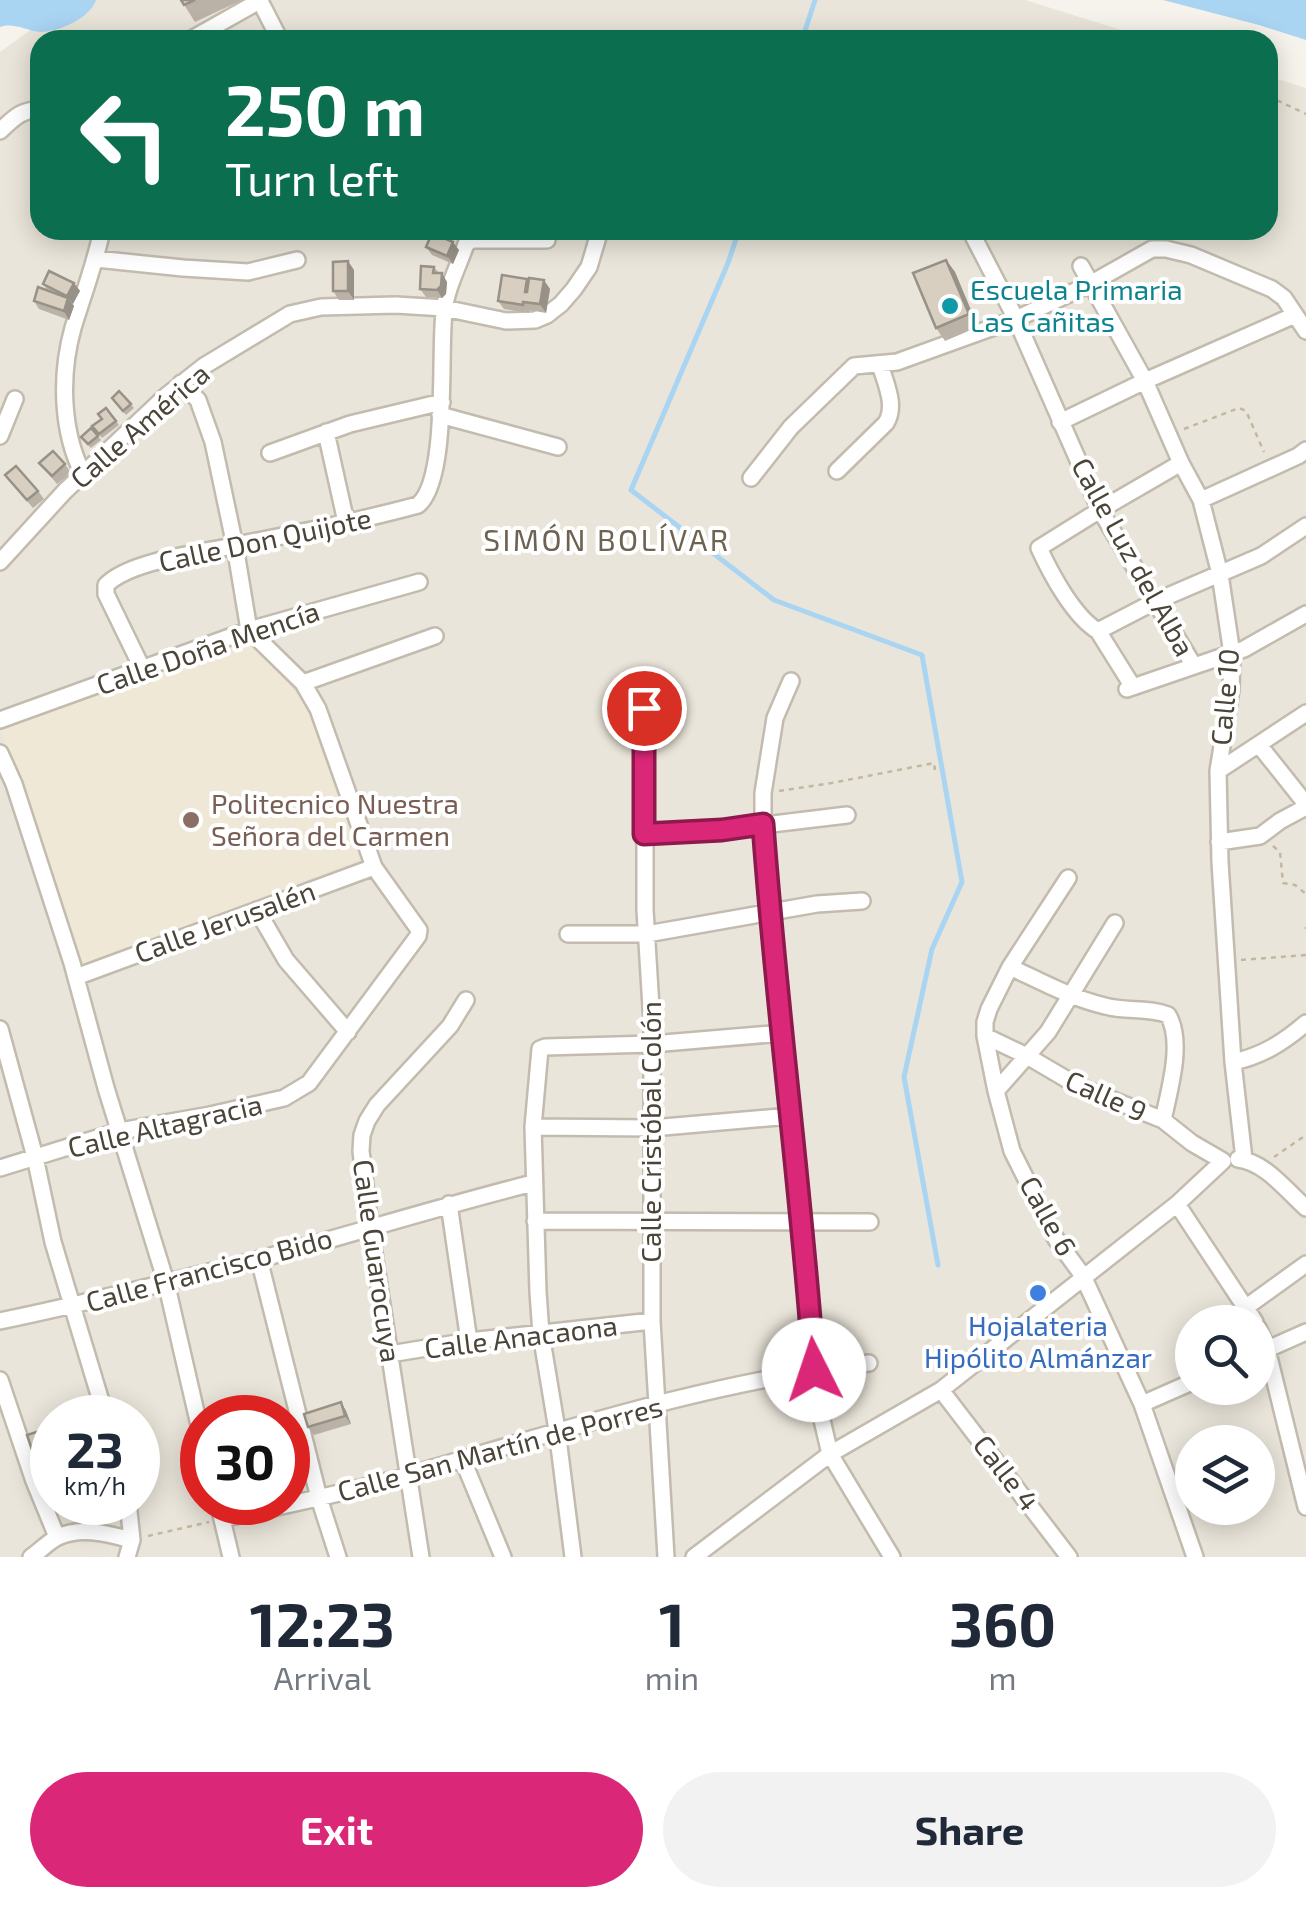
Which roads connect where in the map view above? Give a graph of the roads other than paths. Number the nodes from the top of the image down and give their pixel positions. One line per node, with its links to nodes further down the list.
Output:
1 (260, 0): 2 (street); 3 (street)
2 (216, 30)
3 (275, 30)
4 (30, 109): 5 (street)
5 (0, 131)
6 (100, 240): 10 (street)
7 (547, 240): 14 (street)
8 (597, 240): 14 (street, Calle América)
9 (975, 240): 16 (street, Calle Luz del Alba)
10 (96, 259): 11 (street); 31 (street)
11 (297, 260)
12 (1081, 266): 13 (street, Calle 10)
13 (1090, 284): 15 (street); 16 (street); 19 (street, Calle 10)
14 (444, 308): 20 (street, Calle América); 22 (street)
15 (1295, 315): 17 (street); 19 (street)
16 (1016, 319): 18 (street); 23 (street, Calle Luz del Alba)
17 (1306, 331)
18 (880, 364): 30 (street); 32 (street)
19 (1145, 381): 23 (street); 29 (street, Calle 10)
20 (182, 383): 31 (street, Calle América); 37 (street)
21 (15, 399): 25 (street)
22 (441, 408): 24 (street); 26 (street); 35 (street, Calle Don Quijote)
23 (1060, 422): 34 (street, Calle Luz del Alba)
24 (326, 432): 28 (street); 35 (street)
25 (0, 436)
26 (558, 447)
27 (1306, 450): 33 (street)
28 (270, 453)
29 (1182, 464): 33 (street, Calle 10); 34 (street)
30 (837, 471)
31 (83, 474): 38 (street, Calle América)
32 (751, 478)
33 (1201, 500): 39 (street, Calle 10)
34 (1100, 510): 41 (street, Calle Luz del Alba); 44 (street)
35 (346, 522): 37 (street, Calle Don Quijote)
36 (1306, 526): 39 (street)
37 (235, 546): 43 (street); 48 (street, Calle Don Quijote)
38 (0, 562)
39 (1220, 574): 41 (street); 46 (street, Calle 10)
40 (418, 582): 43 (street, Calle Doña Mencía)
41 (1154, 602): 44 (street); 47 (street, Calle Luz del Alba)
42 (1306, 614): 46 (street)
43 (250, 630): 48 (street, Calle Doña Mencía); 50 (street, Calle Altagracia)
44 (1098, 631): 47 (street)
45 (435, 636): 50 (street)
46 (1232, 654): 47 (street); 56 (street, Calle 10)
47 (1194, 666)
48 (142, 668): 53 (street, Calle Doña Mencía)
49 (791, 680): 59 (street)
50 (303, 683): 62 (street, Calle Altagracia)
51 (644, 708): 60 (street, Calle Cristóbal Colón)
52 (1306, 713): 54 (street)
53 (0, 720)
54 (1258, 745): 56 (street); 57 (street)
55 (0, 754): 71 (street)
56 (1218, 772): 61 (street, Calle 10)
57 (1306, 805): 61 (street)
58 (847, 815): 59 (street)
59 (763, 824): 60 (street); 66 (street)
60 (644, 834): 69 (street, Calle Cristóbal Colón)
61 (1219, 842): 81 (street, Calle 10)
62 (374, 867): 65 (street, Calle Jerusalén); 76 (street, Calle Altagracia)
63 (1068, 878): 70 (street, Calle 6)
64 (862, 901): 66 (street)
65 (257, 910): 71 (street, Calle Jerusalén); 76 (street)
66 (769, 912): 69 (street); 77 (street)
67 (1115, 923): 72 (street)
68 (568, 934): 69 (street)
69 (647, 934): 79 (street, Calle Cristóbal Colón)
70 (1010, 966): 72 (street); 78 (street, Calle 6)
71 (76, 977): 87 (street)
72 (1070, 996): 80 (street); 84 (street)
73 (466, 1000): 100 (street, Calle Guarocuya)
74 (1306, 1023): 81 (street)
75 (0, 1029): 88 (street)
76 (348, 1032): 87 (street, Calle Altagracia)
77 (783, 1033): 79 (street); 83 (street)
78 (985, 1036): 80 (street, Calle 9); 82 (street, Calle 6)
79 (652, 1044): 85 (street); 86 (street, Calle Cristóbal Colón)
80 (1027, 1056): 82 (street); 84 (street, Calle 9)
81 (1233, 1062): 89 (street, Calle 10)
82 (996, 1091): 103 (street, Calle 6)
83 (791, 1116): 86 (street); 97 (street)
84 (1163, 1120): 90 (street, Calle 9)
85 (534, 1127): 86 (street); 92 (street)
86 (652, 1128): 98 (street, Calle Cristóbal Colón)
87 (120, 1131): 88 (street, Calle Altagracia); 104 (street)
88 (35, 1158): 91 (street, Calle Altagracia); 107 (street)
89 (1244, 1159): 90 (street); 95 (street)
90 (1223, 1161): 94 (street)
91 (0, 1168)
92 (533, 1183): 93 (street, Calle Francisco Bido); 96 (street)
93 (449, 1204): 100 (street, Calle Francisco Bido); 112 (street)
94 (1177, 1204): 103 (street); 105 (street)
95 (1306, 1208)
96 (534, 1221): 98 (street); 111 (street)
97 (801, 1221): 98 (street); 99 (street); 116 (street)
98 (652, 1222): 109 (street, Calle Cristóbal Colón)
99 (870, 1222)
100 (370, 1227): 101 (street, Calle Francisco Bido); 114 (street, Calle Guarocuya)
101 (260, 1259): 104 (street, Calle Francisco Bido); 129 (street)
102 (1306, 1264): 106 (street)
103 (1084, 1276): 119 (street); 124 (street, Calle 6)
104 (166, 1282): 107 (street, Calle Francisco Bido); 121 (street)
105 (1242, 1305)
106 (1266, 1305)
107 (71, 1306): 108 (street, Calle Francisco Bido); 120 (street)
108 (0, 1321)
109 (652, 1321): 111 (street, Calle Anacaona); 123 (street, Calle Cristóbal Colón)
110 (1306, 1332): 113 (street)
111 (541, 1334): 112 (street, Calle Anacaona); 125 (street)
112 (468, 1341): 114 (street, Calle Anacaona)
113 (1275, 1345)
114 (390, 1354): 128 (street, Calle Guarocuya)
115 (868, 1363): 116 (street, Calle San Martín de Porres)
116 (814, 1370): 123 (street, Calle San Martín de Porres); 126 (street)
117 (0, 1380): 134 (street)
118 (1175, 1389): 124 (street)
119 (941, 1390): 126 (street); 146 (street, Calle 4)
120 (99, 1395)
121 (192, 1395)
122 (1275, 1397): 131 (street)
123 (658, 1404): 125 (street, Calle San Martín de Porres); 143 (street, Calle Cristóbal Colón)
124 (1142, 1404): 147 (street, Calle 6)
125 (557, 1430): 127 (street, Calle San Martín de Porres); 142 (street)
126 (830, 1454): 144 (street); 145 (street)
127 (462, 1458): 128 (street, Calle San Martín de Porres); 141 (street)
128 (407, 1476): 129 (street, Calle San Martín de Porres); 140 (street, Calle Guarocuya)
129 (319, 1498): 130 (street, Calle San Martín de Porres); 139 (street)
130 (310, 1500)
131 (1306, 1508)
132 (130, 1525): 135 (street)
133 (223, 1525): 138 (street)
134 (57, 1537): 135 (street); 136 (street)
135 (132, 1540): 137 (street)
136 (31, 1557)
137 (127, 1557)
138 (231, 1557)
139 (338, 1557)
140 (421, 1557)
141 (503, 1557)
142 (573, 1557)
143 (666, 1557)
144 (694, 1557)
145 (892, 1557)
146 (1069, 1557)
147 (1194, 1557)

